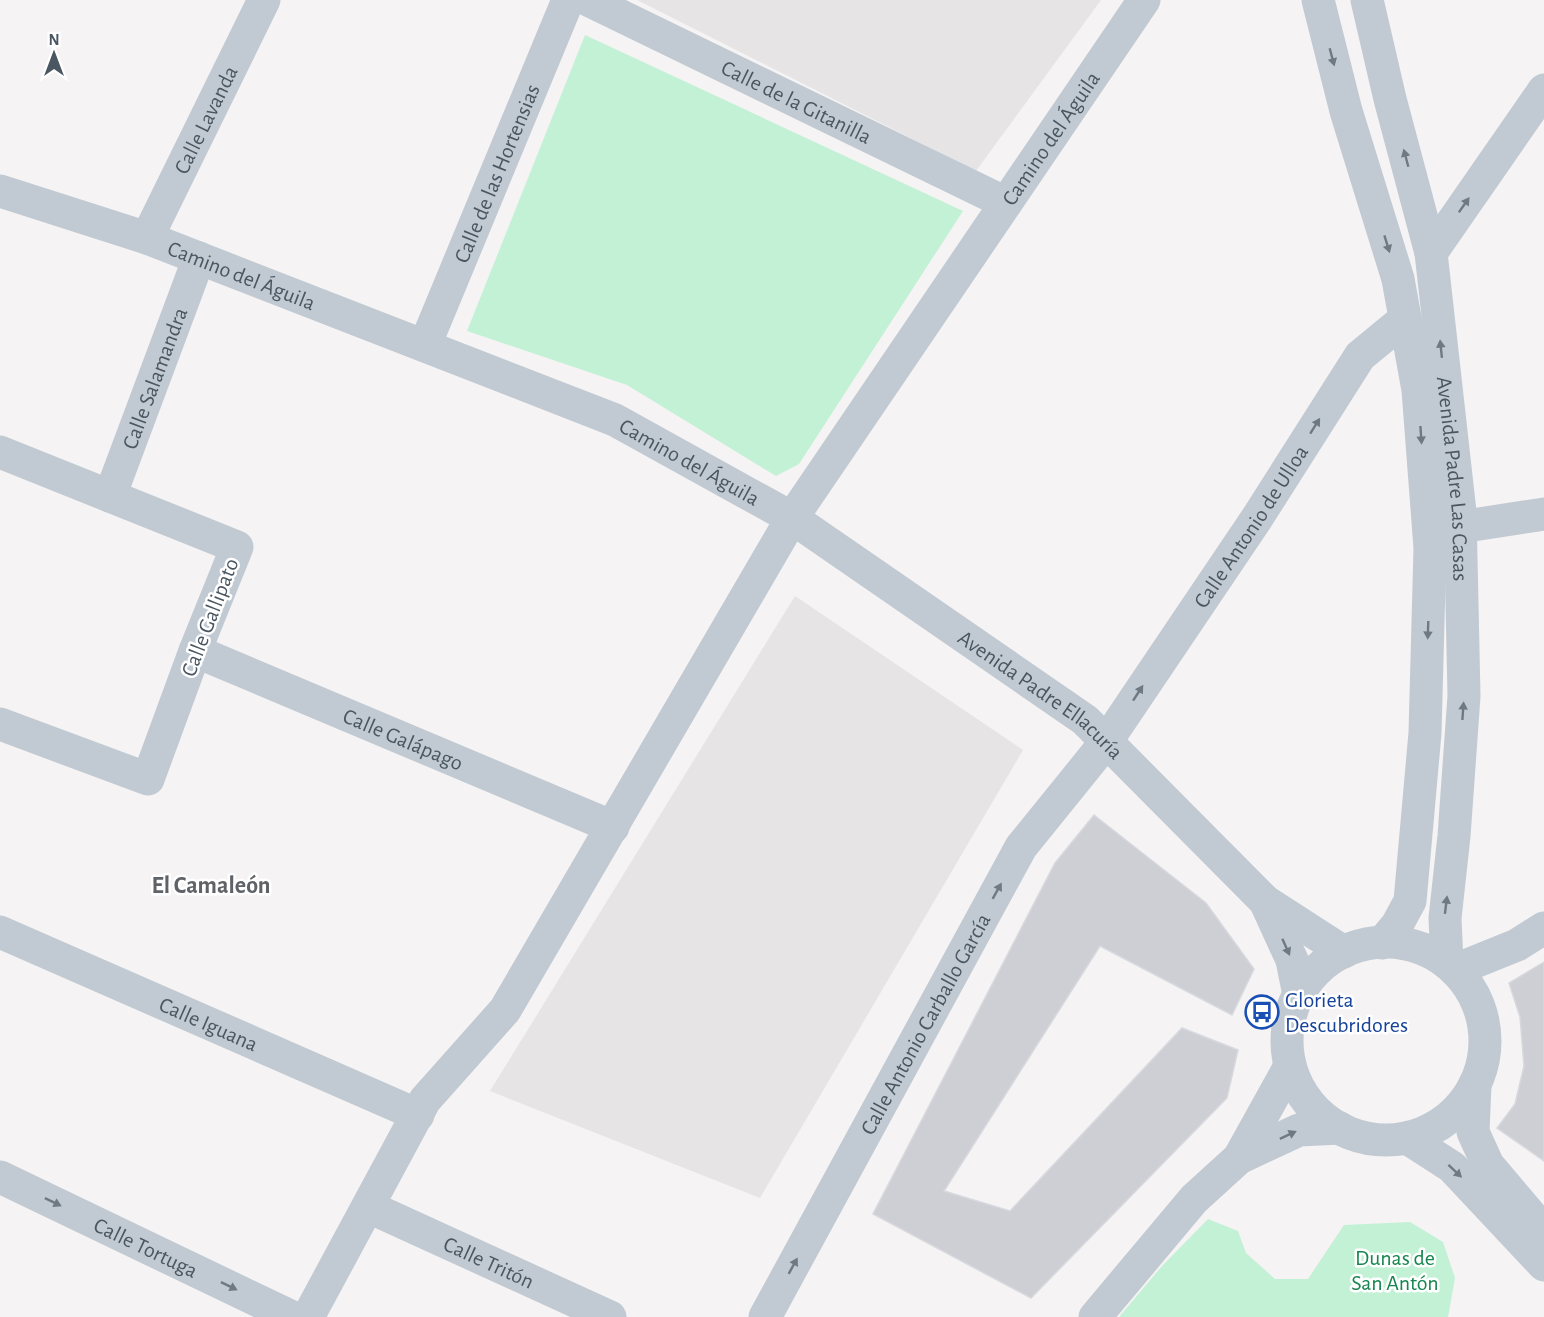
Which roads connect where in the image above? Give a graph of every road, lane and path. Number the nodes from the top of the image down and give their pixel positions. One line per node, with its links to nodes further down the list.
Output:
1 (264, 0): 10 (street, Calle Lavanda)
2 (568, 0): 14 (street, Calle de las Hortensias)
3 (588, 0): 9 (street, Calle de la Gitanilla)
4 (1144, 0): 9 (street, Camino del Águila)
5 (1318, 0): 13 (street, Avenida Padre Las Casas, one-way to 13)
6 (1367, 0): 11 (street, Avenida Padre Las Casas, one-way to 6)
7 (1544, 90): 11 (street, one-way to 7)
8 (0, 190): 10 (street, Camino del Águila)
9 (1006, 202): 18 (street, Camino del Águila)
10 (147, 238): 12 (street, Camino del Águila)
11 (1431, 253): 19 (street, Avenida Padre Las Casas, one-way to 11)
12 (199, 258): 14 (street, Camino del Águila); 16 (street, Calle Salamandra)
13 (1405, 319): 22 (street, Calle Antonio de Ulloa, one-way to 13); 27 (street, Avenida Padre Las Casas, one-way to 27)
14 (426, 345): 18 (street, Camino del Águila)
15 (0, 452): 16 (street, Calle Gallipato)
16 (110, 496): 20 (street, Calle Gallipato)
17 (1544, 514): 19 (street)
18 (792, 518): 22 (street, Avenida Padre Ellacuría); 23 (street)
19 (1460, 527): 29 (street, Avenida Padre Las Casas, one-way to 19)
20 (195, 651): 21 (street, Calle Gallipato); 23 (street, Calle Galápago)
21 (0, 724)
22 (1106, 742): 24 (street, Avenida Padre Ellacuría); 45 (street, Calle Antonio Carballo García, one-way to 22)
23 (613, 827): 34 (street)
24 (1265, 901): 28 (street); 30 (street, one-way to 30)
25 (0, 932): 34 (street, Calle Iguana)
26 (1530, 937): 29 (street); 31 (street)
27 (1382, 943): 28 (street); 29 (street)
28 (1344, 952): 30 (street)
29 (1451, 967): 31 (street)
30 (1299, 994): 32 (street)
31 (1475, 998): 33 (street)
32 (1290, 1066): 35 (street); 37 (street)
33 (1475, 1084): 36 (street); 40 (street)
34 (418, 1115): 39 (street)
35 (1340, 1128): 36 (street); 37 (street, one-way to 35)
36 (1407, 1138): 41 (street, one-way to 41)
37 (1239, 1158): 46 (street)
38 (0, 1177): 42 (street, Calle Tortuga, one-way to 42)
39 (369, 1207): 43 (street); 44 (street, Calle Tritón)
40 (1544, 1231)
41 (1544, 1265)
42 (292, 1317)
43 (308, 1317)
44 (610, 1317)
45 (765, 1317)
46 (1095, 1317)

